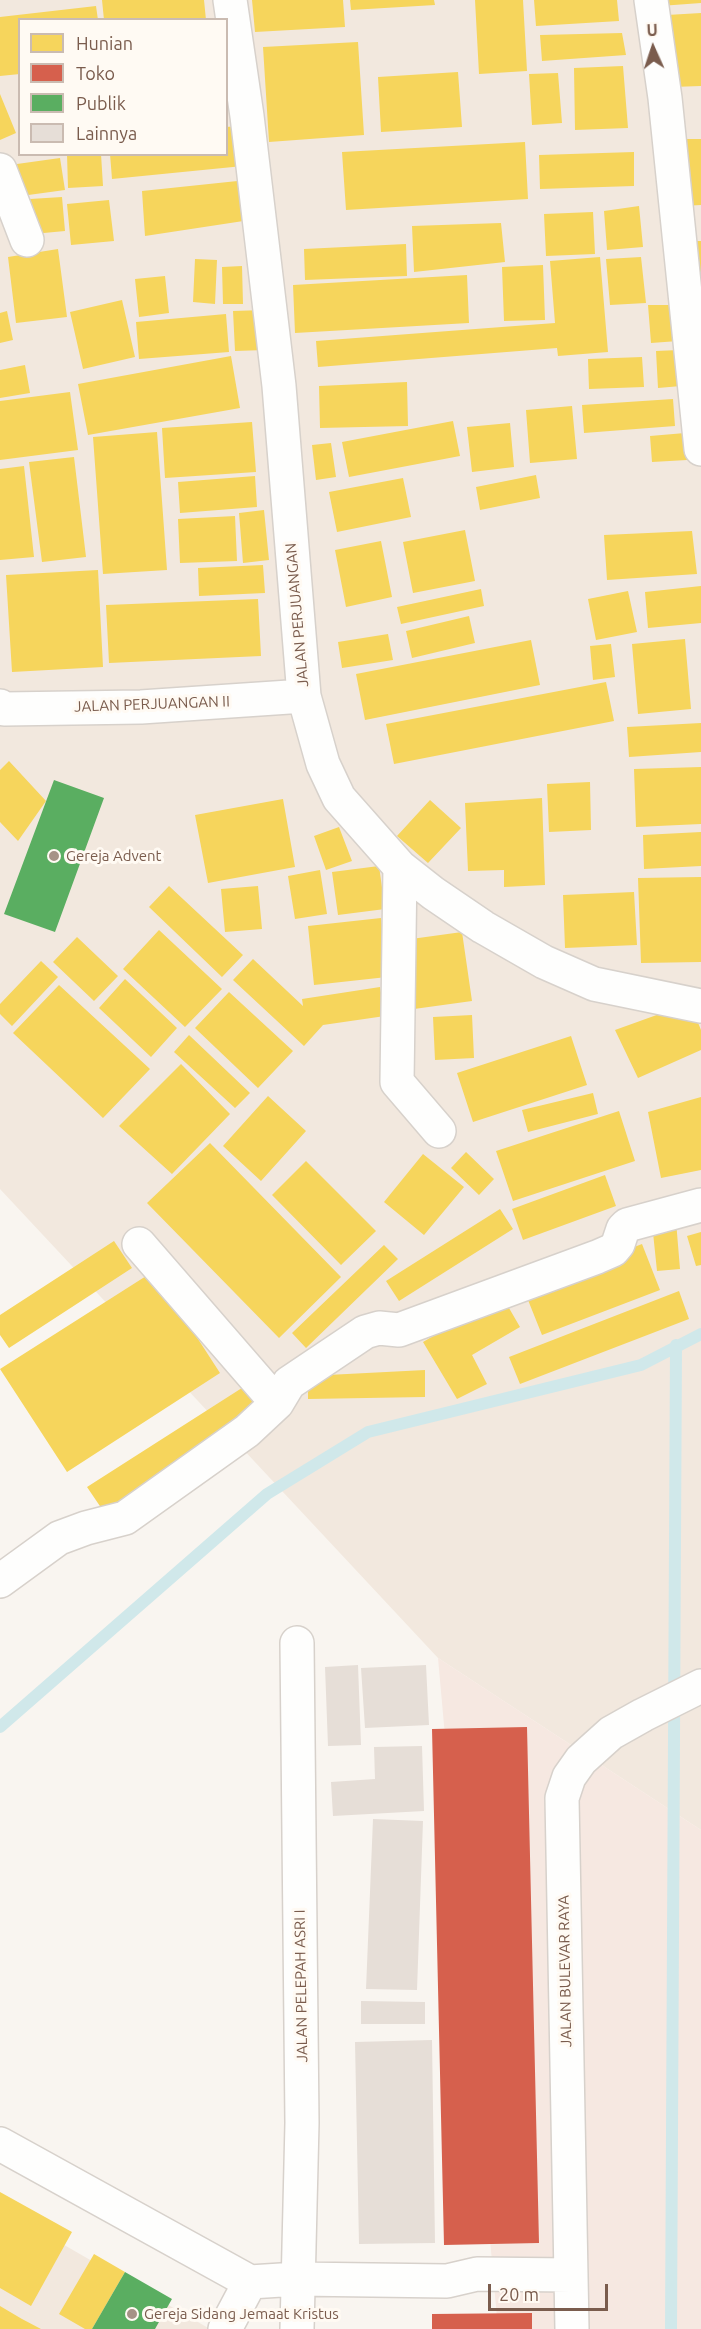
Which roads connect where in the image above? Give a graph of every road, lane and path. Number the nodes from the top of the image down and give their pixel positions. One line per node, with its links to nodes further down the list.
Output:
1 (230, 0): 3 (street, JALAN PERJUANGAN)
2 (651, 0): 8 (street)
3 (237, 117): 9 (street, JALAN PERJUANGAN)
4 (18, 155): 5 (street)
5 (0, 161)
6 (0, 170): 7 (street)
7 (27, 240)
8 (701, 449)
9 (304, 696): 10 (street, JALAN PERJUANGAN II); 11 (street, JALAN PERJUANGAN)
10 (1, 713)
11 (400, 867): 12 (street, JALAN PERJUANGAN); 13 (street)
12 (700, 1006)
13 (439, 1131)
14 (701, 1205): 16 (street)
15 (139, 1244): 16 (street)
16 (277, 1402): 17 (street)
17 (0, 1581)
18 (297, 1643): 21 (street, JALAN PELEPAH ASRI I)
19 (693, 1690): 23 (street, JALAN BULEVAR RAYA)
20 (0, 2144): 22 (street)
21 (297, 2279): 22 (street); 23 (street); 25 (street, JALAN PELEPAH ASRI I)
22 (250, 2282): 24 (street)
23 (571, 2283): 26 (street, JALAN BULEVAR RAYA)
24 (225, 2329)
25 (297, 2329)
26 (572, 2329)

